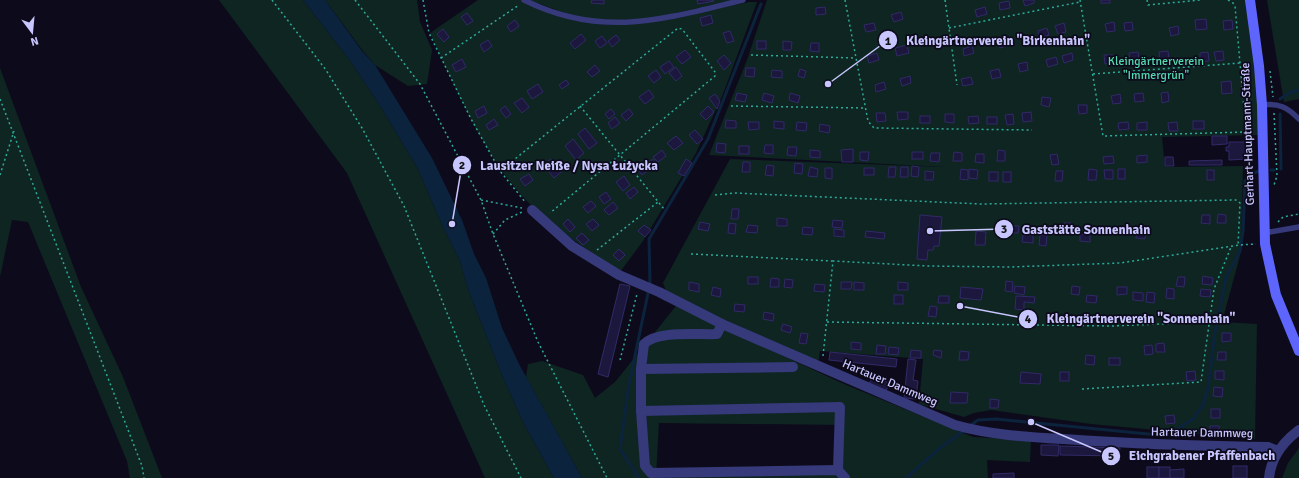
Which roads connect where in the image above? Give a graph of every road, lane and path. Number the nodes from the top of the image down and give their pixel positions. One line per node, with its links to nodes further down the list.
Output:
1 (272, 0): 63 (path)
2 (355, 0): 32 (path)
3 (423, 0): 15 (path)
4 (525, 0): 5 (lane); 15 (path)
5 (743, 0)
6 (845, 0): 16 (path)
7 (945, 0): 13 (path)
8 (1148, 0): 9 (path)
9 (1200, 0)
10 (1228, 0): 17 (path)
11 (1250, 0): 21 (main road, Gerhart-Hauptmann-Straße)
12 (1080, 1): 13 (path); 18 (path)
13 (949, 28): 19 (path)
14 (751, 55): 16 (path)
15 (441, 58): 29 (path)
16 (856, 58): 24 (path)
17 (1240, 63): 18 (path); 18 (path)
18 (1093, 74)
19 (957, 85)
20 (0, 99): 27 (path)
21 (1262, 105): 25 (lane); 40 (main road, Gerhart-Hauptmann-Straße)
22 (580, 106): 28 (path); 28 (path); 29 (path)
23 (731, 106): 24 (path)
24 (865, 108): 26 (path)
25 (1299, 119)
26 (1032, 130)
27 (14, 131): 30 (path); 62 (path)
28 (620, 155): 33 (path); 37 (path)
29 (500, 171): 35 (path)
30 (0, 175)
31 (715, 194): 43 (path)
32 (481, 200): 35 (path); 41 (path)
33 (658, 202): 34 (path); 45 (path)
34 (664, 208)
35 (532, 210): 37 (street, Hartauer Dammweg); 41 (path)
36 (1299, 214): 38 (path)
37 (542, 220): 48 (street, Hartauer Dammweg)
38 (1274, 227)
39 (1299, 227): 40 (lane)
40 (1264, 233): 52 (main road, Gerhart-Hauptmann-Straße)
41 (493, 234): 64 (path)
42 (1244, 244): 43 (path)
43 (1238, 245): 44 (path)
44 (1232, 246): 47 (path); 50 (path)
45 (596, 250)
46 (691, 254): 47 (path)
47 (834, 261): 49 (path)
48 (646, 287): 51 (street, Hartauer Dammweg); 53 (path)
49 (826, 322): 50 (path); 55 (path)
50 (1209, 322): 57 (path)
51 (722, 324): 55 (street, Hartauer Dammweg); 56 (street)
52 (1299, 351)
53 (620, 360)
54 (792, 367): 56 (street)
55 (820, 368): 60 (street, Hartauer Dammweg)
56 (641, 369): 58 (street)
57 (1082, 389)
58 (641, 411): 61 (street); 61 (street)
59 (1299, 430): 60 (street)
60 (1278, 451): 65 (street)
61 (841, 474)
62 (144, 478)
63 (521, 478)
64 (607, 478)
65 (1269, 478)

